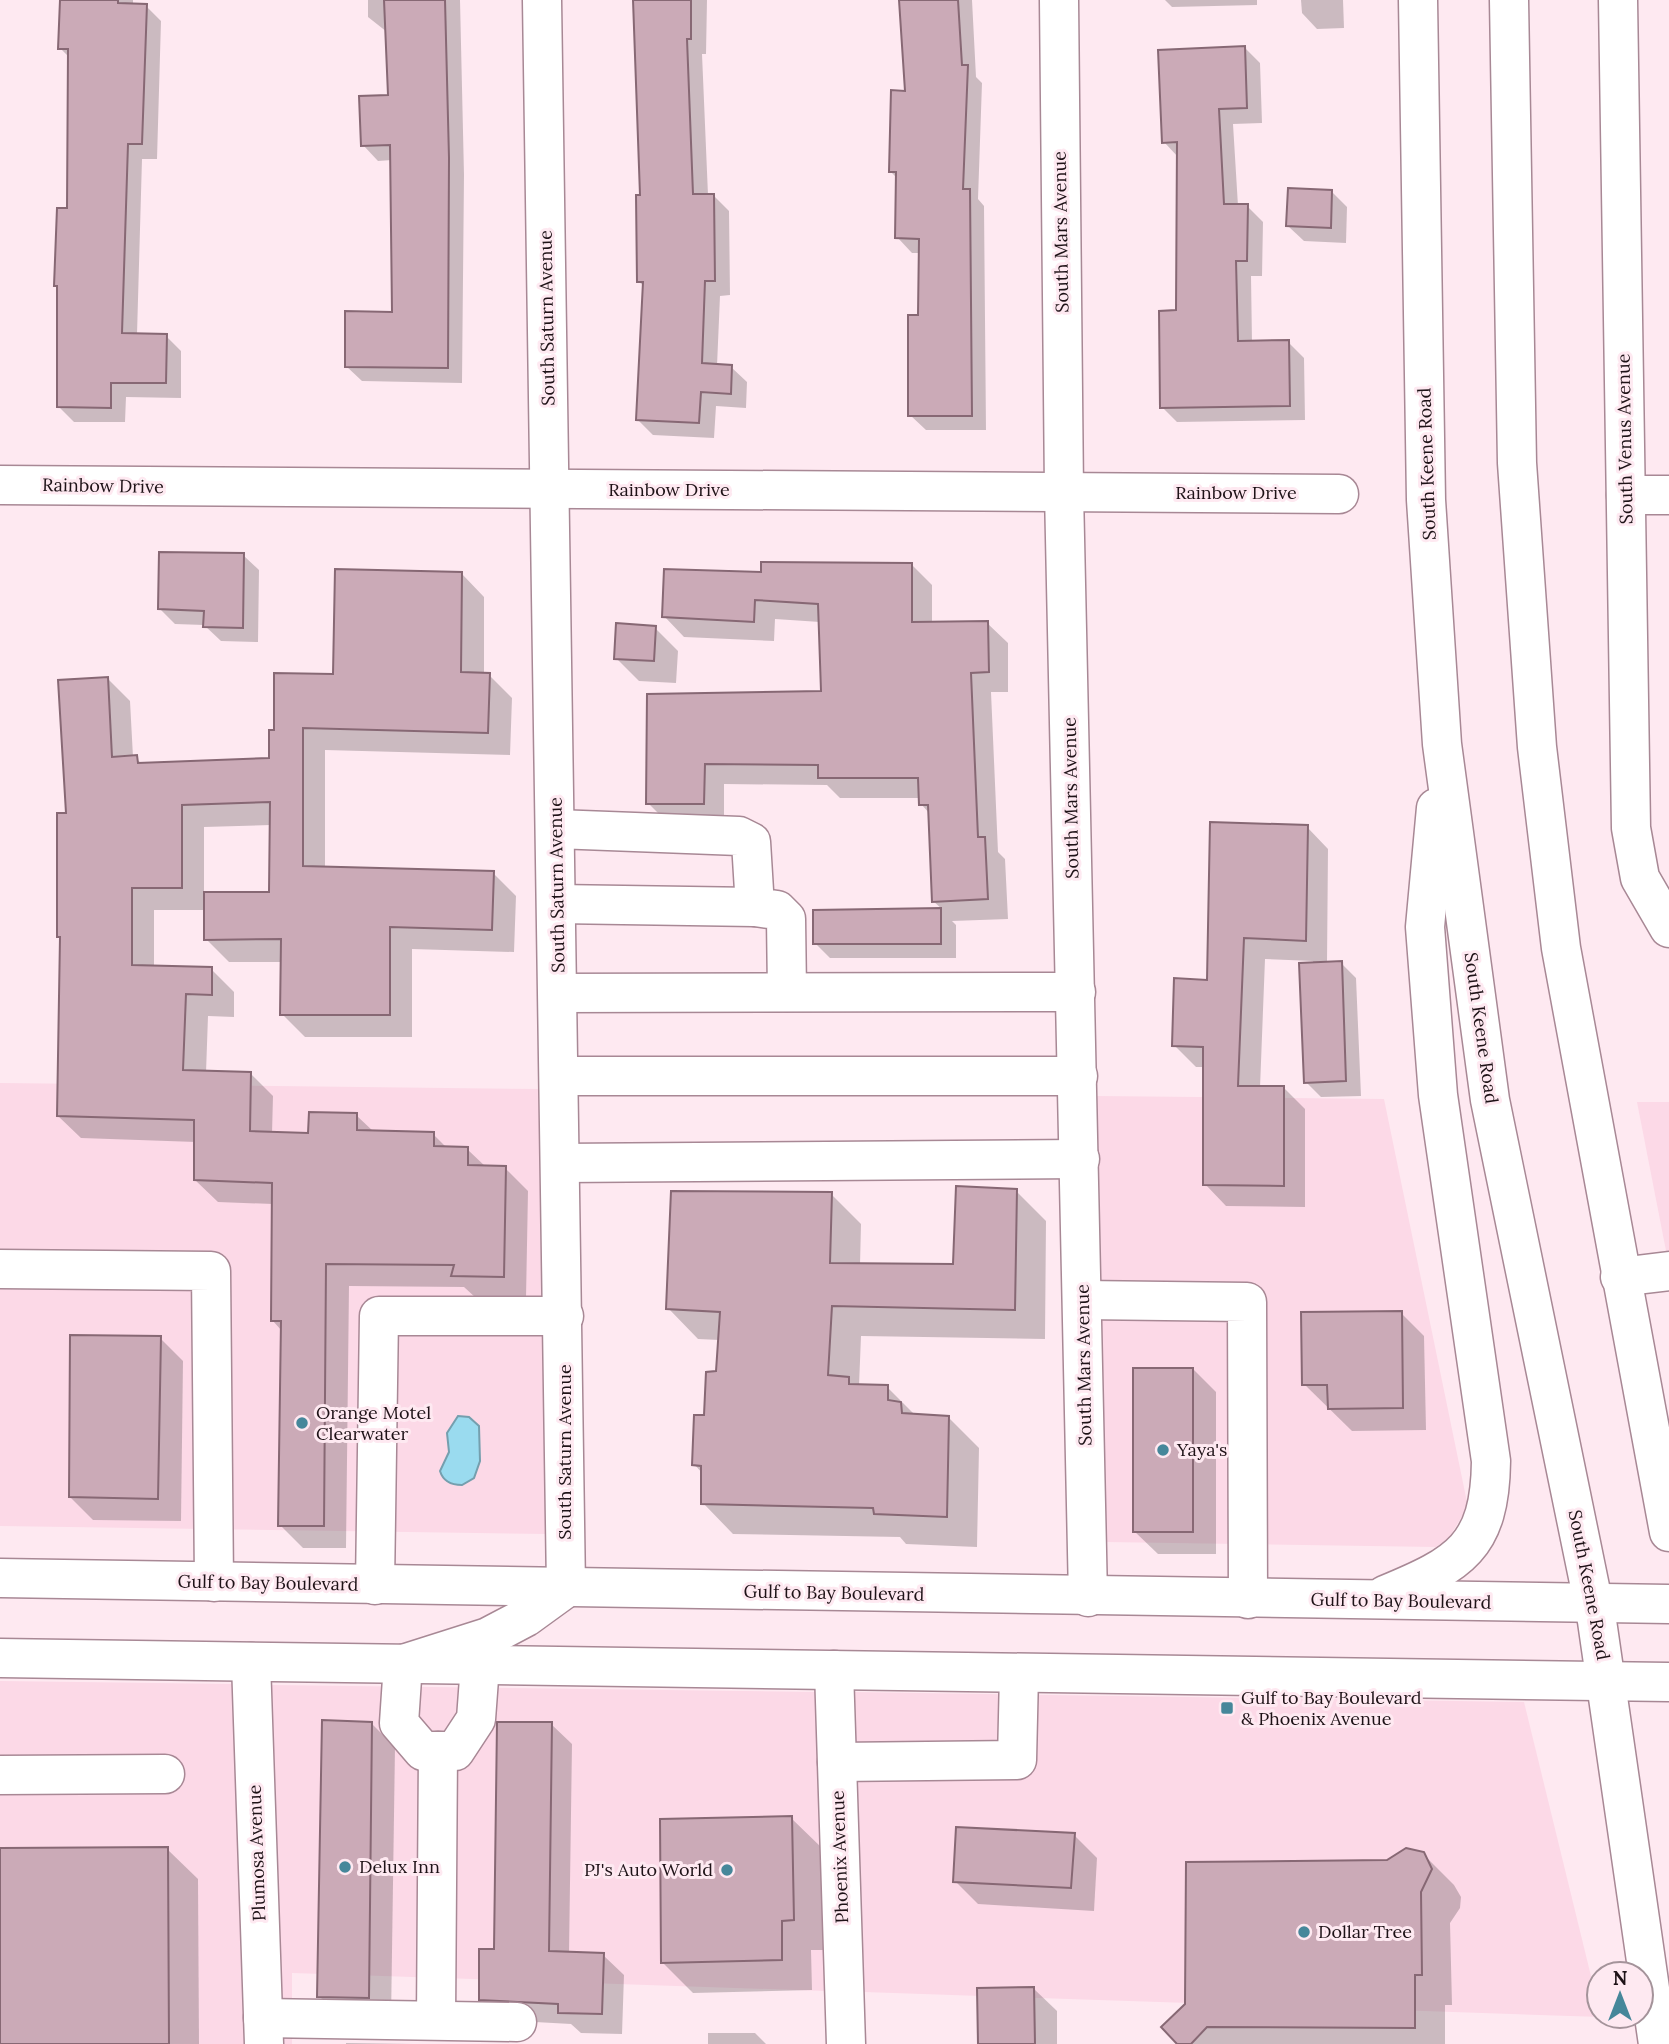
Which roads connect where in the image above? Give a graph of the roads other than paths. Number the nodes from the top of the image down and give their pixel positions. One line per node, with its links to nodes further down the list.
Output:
1 (542, 0): 7 (main road, South Saturn Avenue)
2 (1059, 0): 8 (main road, South Mars Avenue)
3 (1418, 0): 12 (main road, South Keene Road)
4 (1509, 0): 26 (main road)
5 (1618, 0): 10 (main road, South Venus Avenue)
6 (0, 485): 7 (main road, Rainbow Drive)
7 (550, 490): 8 (main road, Rainbow Drive); 13 (main road, South Saturn Avenue)
8 (1064, 492): 9 (main road, Rainbow Drive); 18 (main road, South Mars Avenue)
9 (1339, 494)
10 (1626, 495): 11 (main road); 16 (main road, South Venus Avenue)
11 (1669, 495)
12 (1442, 744): 36 (main road); 38 (main road, South Keene Road)
13 (556, 829): 14 (main road, South Saturn Avenue); 15 (main road)
14 (557, 904): 15 (main road); 19 (main road, South Saturn Avenue)
15 (755, 907): 17 (main road)
16 (1669, 928)
17 (787, 992): 18 (main road); 19 (main road)
18 (1076, 992): 21 (main road, South Mars Avenue)
19 (559, 993): 20 (main road, South Saturn Avenue)
20 (560, 1076): 21 (main road); 23 (main road, South Saturn Avenue)
21 (1078, 1076): 22 (main road, South Mars Avenue)
22 (1080, 1159): 23 (main road); 27 (main road, South Mars Avenue)
23 (561, 1163): 28 (main road, South Saturn Avenue)
24 (0, 1269): 31 (main road)
25 (1669, 1271): 26 (main road)
26 (1620, 1277): 29 (main road)
27 (1083, 1300): 34 (main road, South Mars Avenue); 35 (main road)
28 (564, 1316): 32 (main road); 33 (main road, South Saturn Avenue)
29 (1669, 1532)
30 (0, 1578): 31 (main road, Gulf to Bay Boulevard)
31 (214, 1582): 32 (main road, Gulf to Bay Boulevard)
32 (375, 1585): 33 (main road, Gulf to Bay Boulevard)
33 (566, 1588): 34 (main road, Gulf to Bay Boulevard); 41 (main road)
34 (1088, 1597): 35 (main road, Gulf to Bay Boulevard)
35 (1248, 1599): 36 (main road, Gulf to Bay Boulevard)
36 (1370, 1601): 38 (main road, Gulf to Bay Boulevard)
37 (1669, 1604): 38 (main road, Gulf to Bay Boulevard)
38 (1594, 1605): 45 (main road, South Keene Road)
39 (0, 1658): 40 (main road)
40 (251, 1661): 41 (main road); 53 (main road, Plumosa Avenue)
41 (403, 1664): 42 (main road); 47 (main road)
42 (480, 1665): 43 (main road); 47 (main road)
43 (834, 1670): 44 (main road); 48 (main road, Phoenix Avenue)
44 (1019, 1674): 45 (main road); 48 (main road)
45 (1607, 1682): 46 (main road); 55 (main road, South Keene Road)
46 (1669, 1682)
47 (438, 1751): 51 (main road)
48 (837, 1762): 54 (main road, Phoenix Avenue)
49 (0, 1774): 50 (main road)
50 (165, 1774)
51 (436, 2019): 52 (main road); 53 (main road)
52 (517, 2022)
53 (263, 2031)
54 (846, 2044)
55 (1658, 2044)

